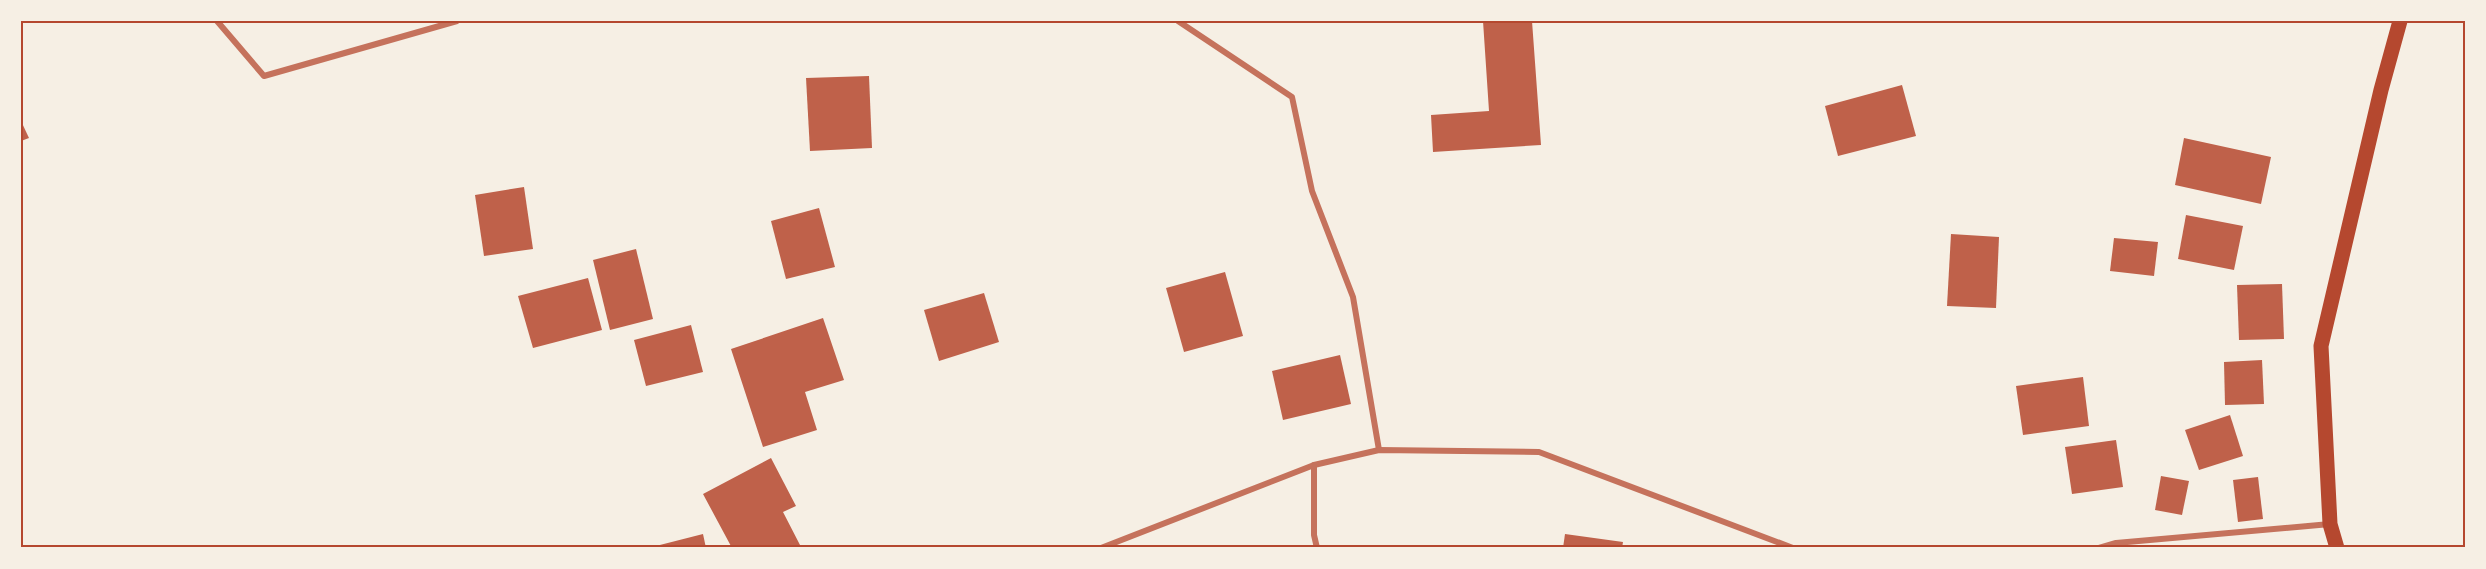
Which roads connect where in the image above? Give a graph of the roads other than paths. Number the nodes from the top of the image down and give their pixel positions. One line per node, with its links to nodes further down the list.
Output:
1 (217, 21): 2 (street)
2 (457, 21)
3 (1178, 21): 5 (street)
4 (2400, 21): 7 (main road)
5 (1379, 450): 6 (street); 10 (street)
6 (1314, 465): 8 (street); 9 (street)
7 (2330, 524): 11 (street); 12 (main road)
8 (1101, 548)
9 (1317, 548)
10 (1794, 548)
11 (2099, 548)
12 (2337, 548)

